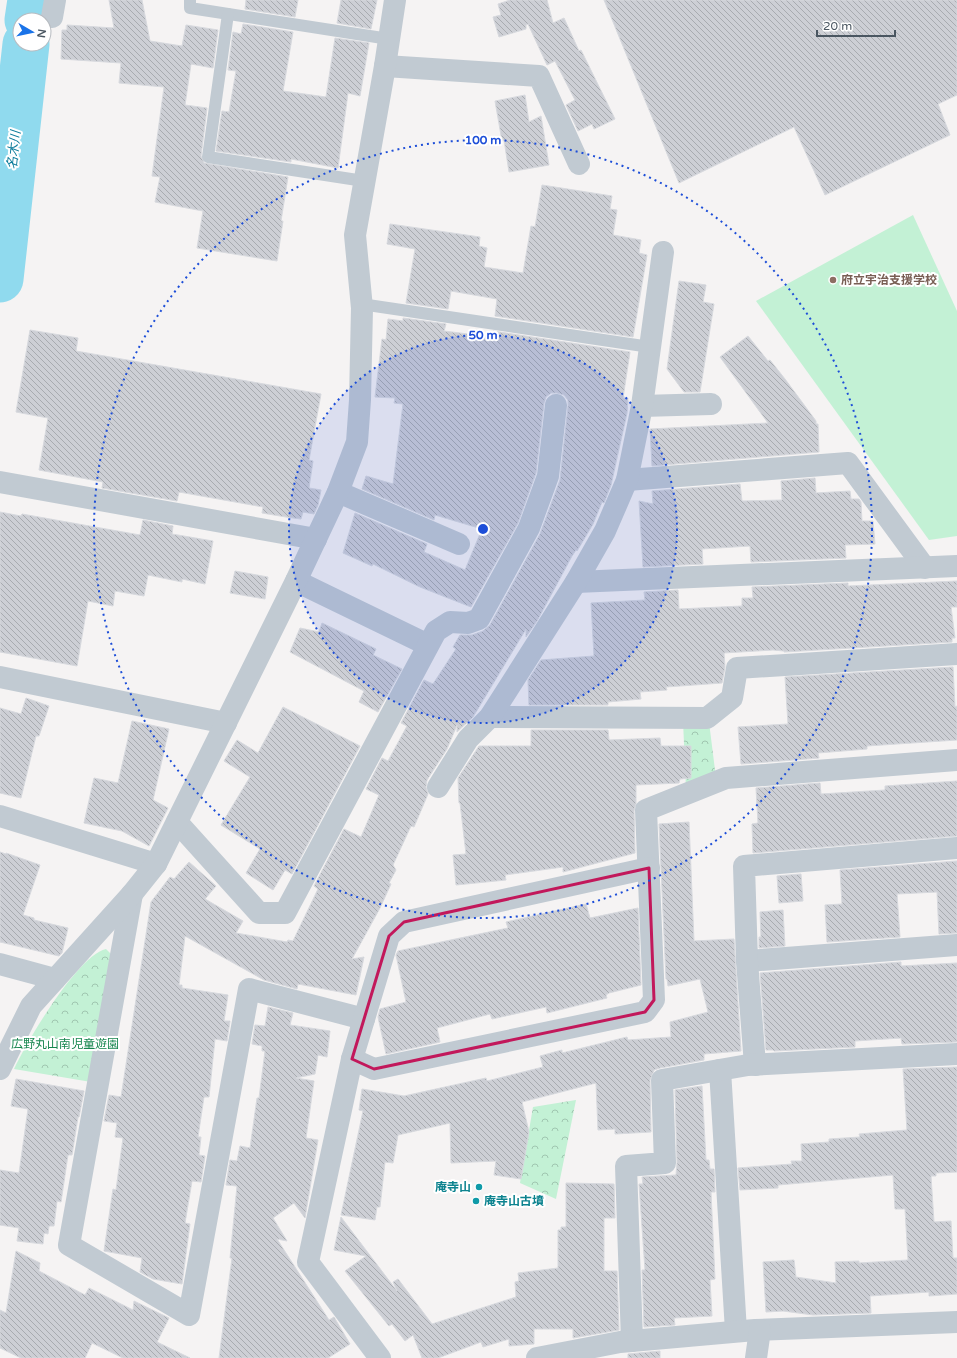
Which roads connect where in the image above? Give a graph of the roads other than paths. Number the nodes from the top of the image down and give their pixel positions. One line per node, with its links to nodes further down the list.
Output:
1 (190, 0): 3 (lane)
2 (395, 0): 4 (street)
3 (228, 14): 4 (lane); 7 (lane)
4 (389, 39): 5 (street)
5 (385, 66): 6 (street); 7 (street)
6 (579, 164)
7 (364, 182): 9 (street)
8 (663, 252): 10 (street)
9 (361, 304): 10 (lane); 16 (street)
10 (650, 347): 13 (street)
11 (711, 404): 13 (street)
12 (556, 405): 23 (street)
13 (642, 406): 14 (street)
14 (627, 480): 20 (street); 22 (street)
15 (0, 482): 17 (street)
16 (338, 492): 17 (street); 18 (street)
17 (316, 539): 21 (street)
18 (459, 544)
19 (957, 566): 20 (street)
20 (925, 568): 22 (street)
21 (296, 581): 23 (street); 27 (street)
22 (576, 582): 26 (street)
23 (428, 645): 31 (street)
24 (957, 654): 26 (street)
25 (0, 677): 27 (street)
26 (490, 717): 29 (street)
27 (226, 722): 31 (street)
28 (957, 760): 34 (street)
29 (438, 788)
30 (0, 816): 33 (street)
31 (176, 822): 33 (street)
32 (957, 848): 37 (street)
33 (156, 864): 35 (street)
34 (648, 868): 40 (street); 42 (street)
35 (132, 894): 39 (street); 40 (street)
36 (957, 945): 37 (street)
37 (747, 961): 43 (street)
38 (0, 964): 39 (street)
39 (55, 979): 44 (street)
40 (364, 1018): 42 (street)
41 (957, 1054): 43 (street)
42 (352, 1059): 51 (street)
43 (755, 1065): 45 (street)
44 (0, 1069)
45 (720, 1070): 48 (street); 49 (street)
46 (957, 1322): 47 (street)
47 (760, 1330): 48 (street); 53 (street)
48 (736, 1331): 49 (street)
49 (632, 1341): 50 (street)
50 (610, 1351): 52 (street)
51 (380, 1358)
52 (537, 1358)
53 (756, 1358)

